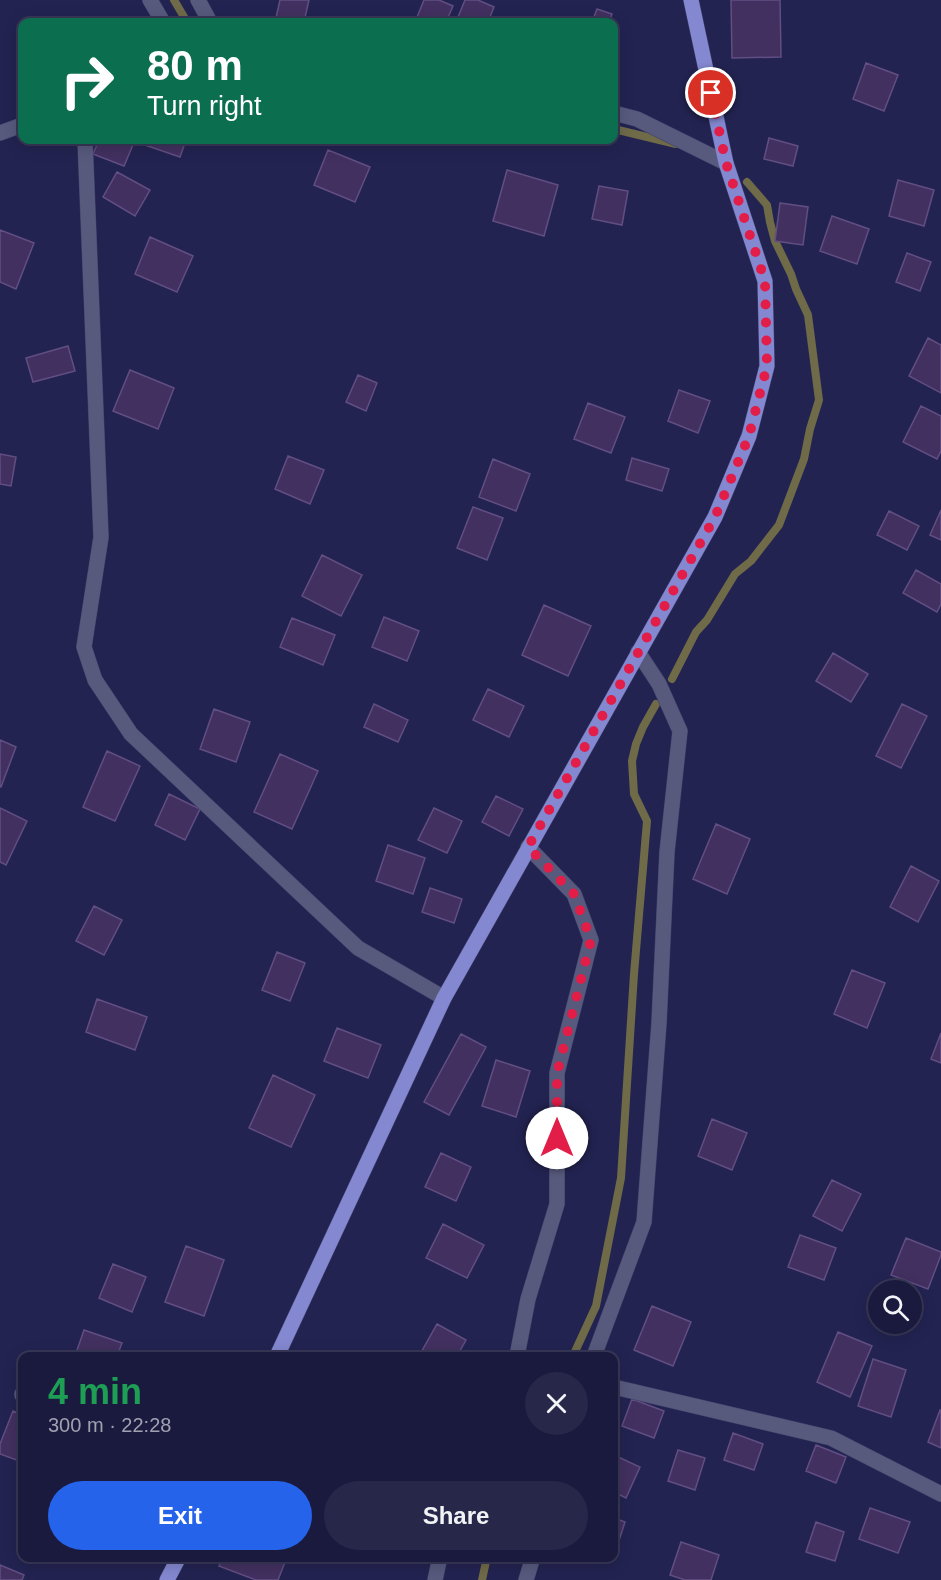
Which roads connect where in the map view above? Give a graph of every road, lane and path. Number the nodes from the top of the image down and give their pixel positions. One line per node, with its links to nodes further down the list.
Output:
1 (150, 0): 4 (street)
2 (198, 0): 5 (street)
3 (691, 0): 10 (main road)
4 (161, 18)
5 (208, 18)
6 (618, 114): 10 (street)
7 (18, 126): 8 (street)
8 (0, 133)
9 (85, 144): 13 (street)
10 (726, 163): 11 (main road)
11 (638, 652): 12 (main road); 16 (street)
12 (528, 847): 13 (main road); 15 (street)
13 (444, 998): 14 (main road)
14 (279, 1352)
15 (519, 1352)
16 (595, 1352)
17 (618, 1388): 18 (street)
18 (941, 1494)
19 (176, 1562): 22 (main road)
20 (439, 1562): 23 (street)
21 (531, 1562): 24 (street)
22 (167, 1580)
23 (435, 1580)
24 (526, 1580)

